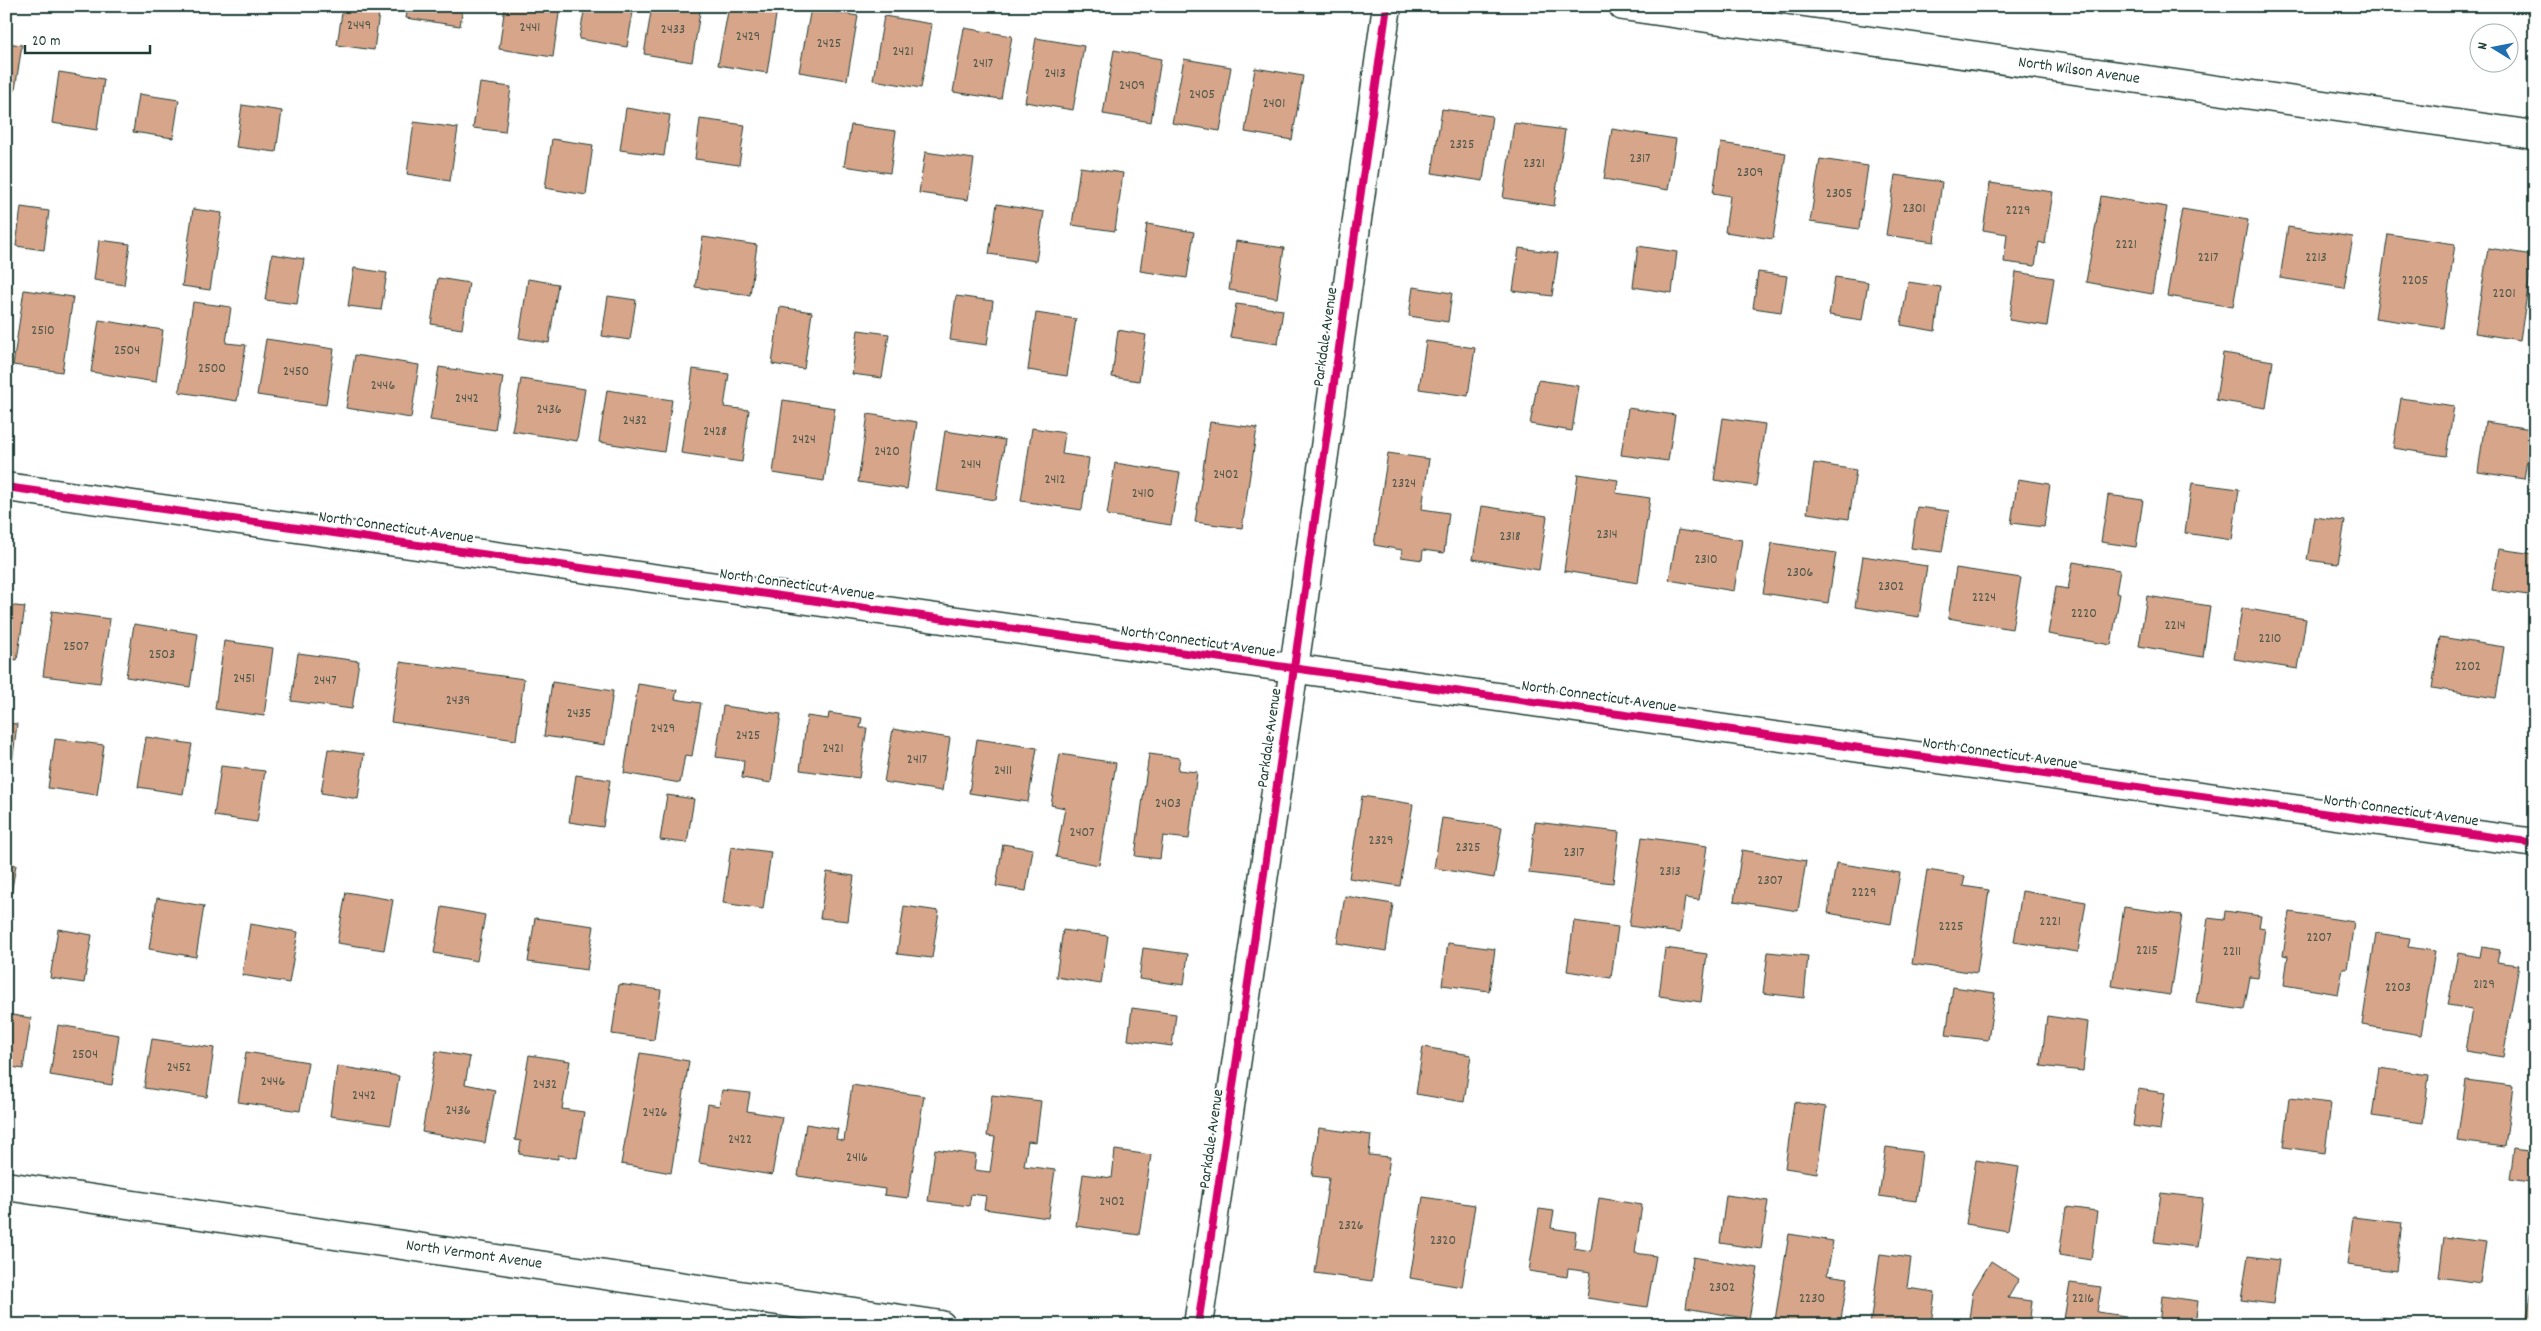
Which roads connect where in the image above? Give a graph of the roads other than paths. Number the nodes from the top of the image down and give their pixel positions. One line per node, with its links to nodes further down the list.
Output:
1 (1387, 6): 5 (street, Parkdale Avenue)
2 (1623, 6): 3 (street, North Wilson Avenue)
3 (2535, 135)
4 (6, 487): 5 (street, North Connecticut Avenue)
5 (1294, 668): 6 (street, North Connecticut Avenue); 9 (street, Parkdale Avenue)
6 (2535, 843)
7 (6, 1186): 8 (street, North Vermont Avenue)
8 (941, 1325)
9 (1198, 1325)

